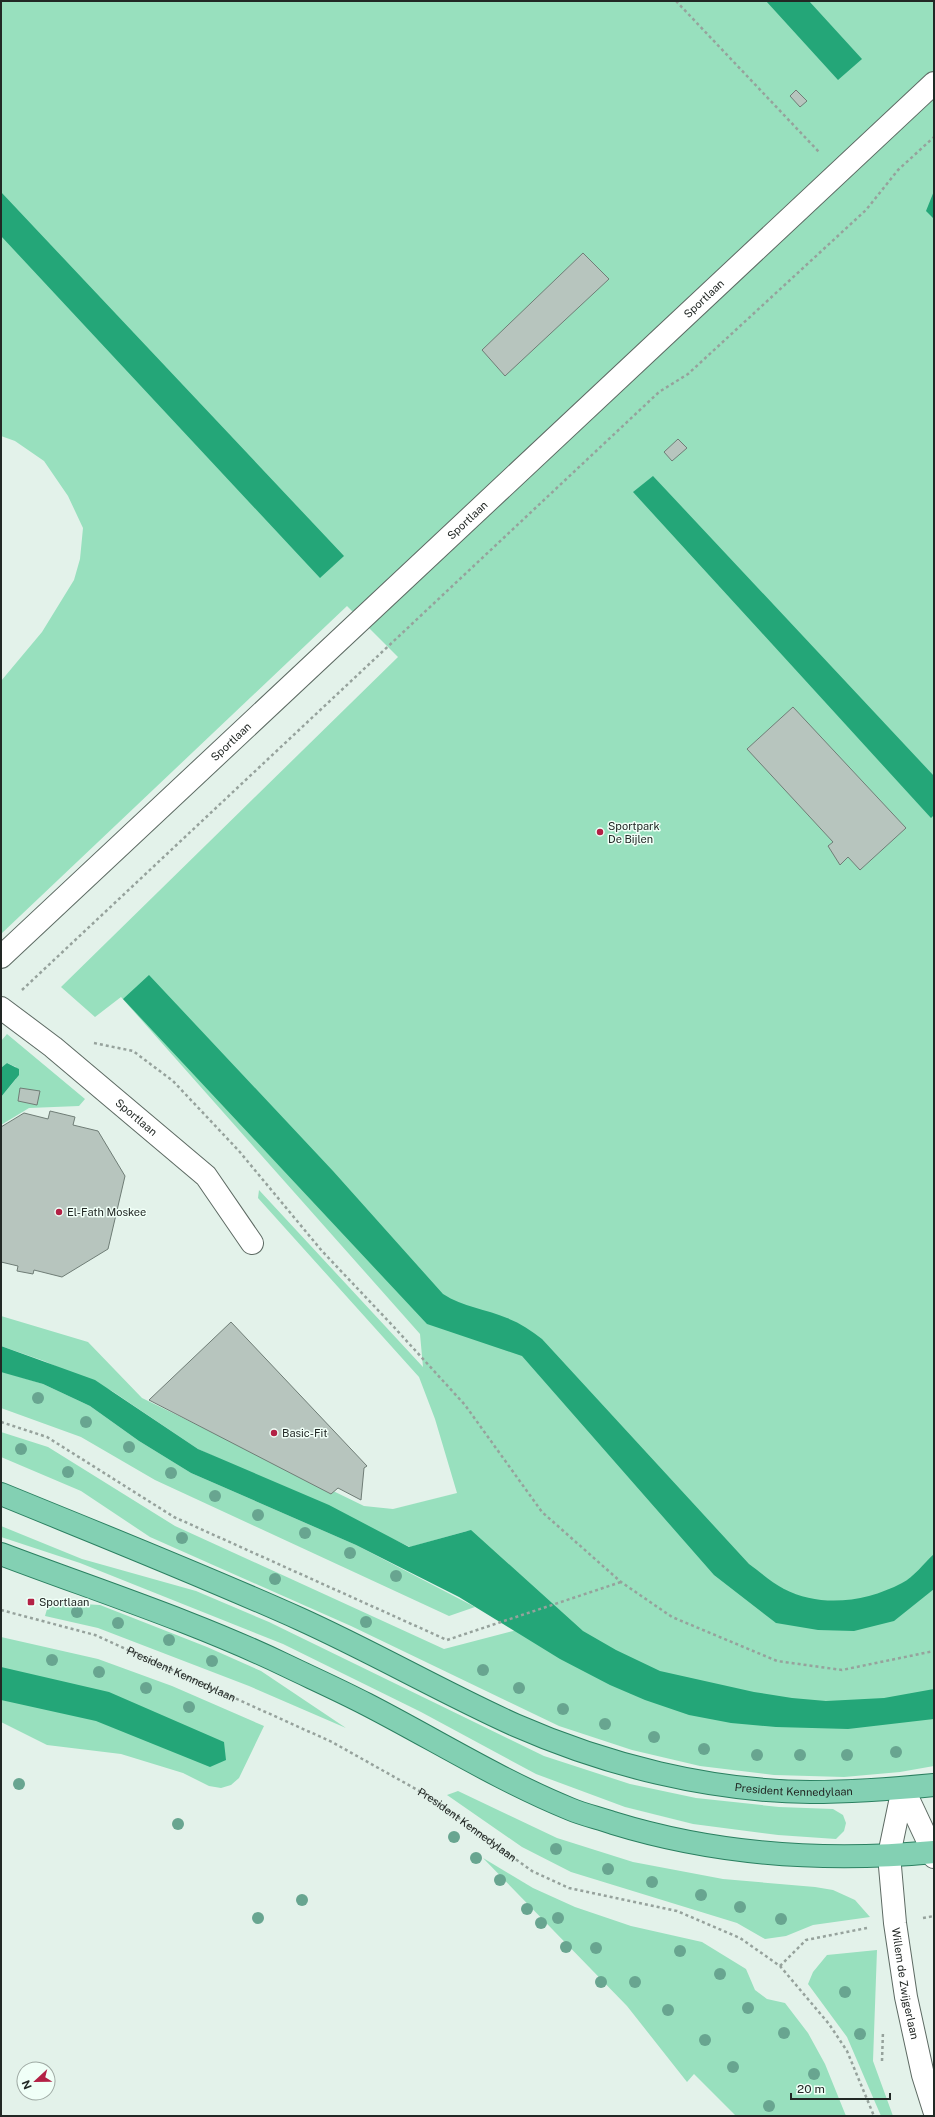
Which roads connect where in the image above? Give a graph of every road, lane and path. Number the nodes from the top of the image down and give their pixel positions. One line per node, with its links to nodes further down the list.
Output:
1 (676, 1): 4 (path)
2 (934, 83): 4 (street, Sportlaan)
3 (934, 137): 6 (path)
4 (839, 173): 5 (street, Sportlaan)
5 (1, 957)
6 (1, 1008): 7 (street, Sportlaan)
7 (53, 1047): 8 (street, Sportlaan); 12 (path)
8 (252, 1243)
9 (1, 1422): 12 (path)
10 (1, 1494): 16 (main road, President Kennedylaan)
11 (1, 1554): 18 (main road)
12 (621, 1582): 14 (path)
13 (1, 1610): 22 (path, President Kennedylaan)
14 (934, 1651)
15 (934, 1785): 16 (main road, President Kennedylaan)
16 (904, 1788): 17 (street); 18 (street)
17 (934, 1852): 18 (main road); 19 (street)
18 (889, 1856): 21 (street, Willem de Zwijgerlaan)
19 (934, 1857)
20 (934, 1916): 21 (path)
21 (895, 1923): 22 (path); 23 (street, Willem de Zwijgerlaan)
22 (780, 1966): 24 (path)
23 (934, 2110)
24 (874, 2116)

